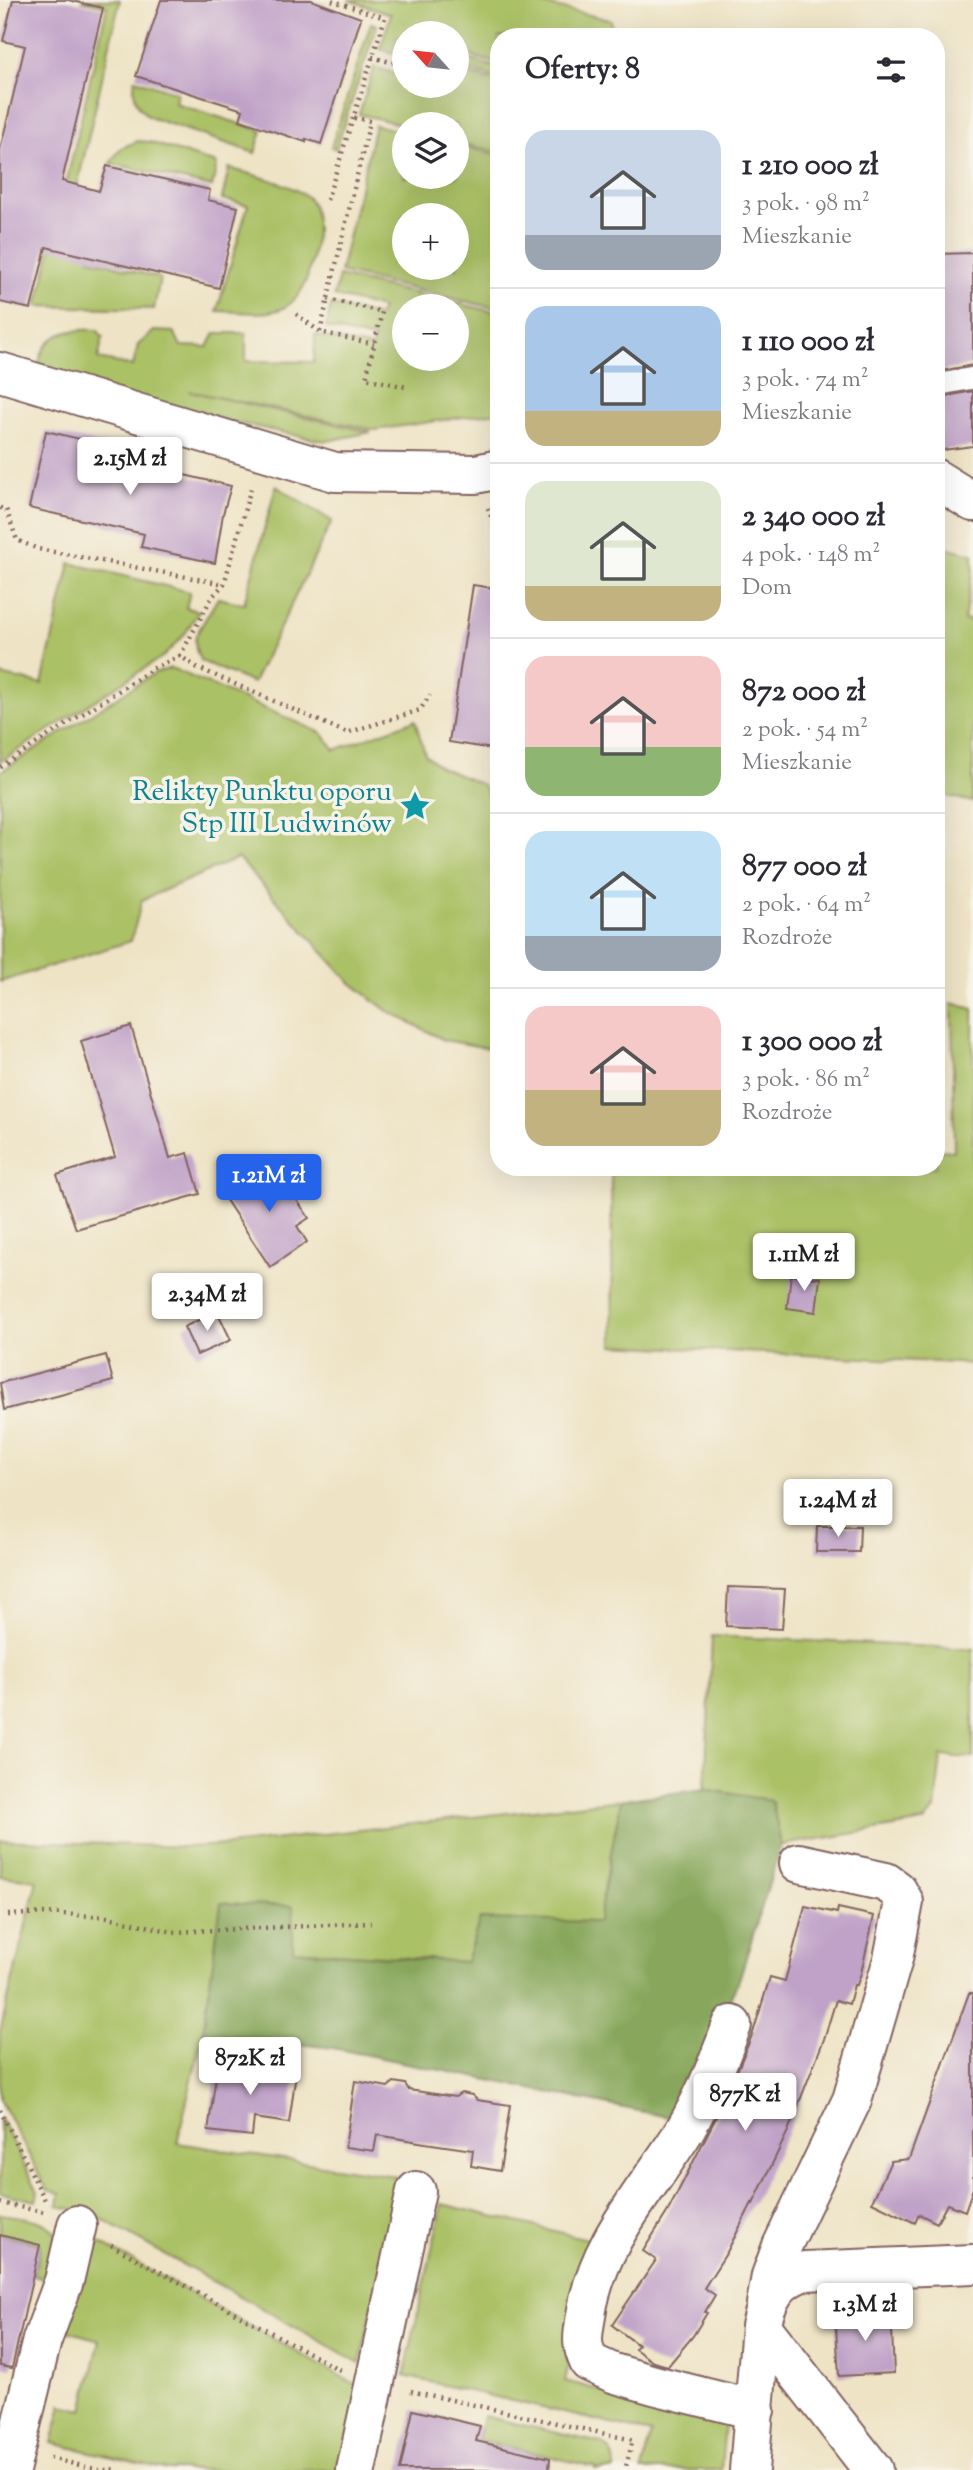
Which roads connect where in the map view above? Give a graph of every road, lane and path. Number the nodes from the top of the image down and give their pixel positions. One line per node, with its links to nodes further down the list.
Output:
1 (331, 0): 2 (path)
2 (372, 57): 3 (path); 4 (path)
3 (392, 62)
4 (352, 117): 5 (path); 6 (path)
5 (327, 200)
6 (328, 299): 8 (path); 9 (path)
7 (296, 314): 8 (path)
8 (320, 331): 9 (path)
9 (374, 344): 13 (path)
10 (0, 372): 14 (street)
11 (973, 378): 12 (lane)
12 (945, 383)
13 (406, 387)
14 (261, 449): 15 (street); 19 (path)
15 (490, 484)
16 (945, 485): 17 (street)
17 (973, 502)
18 (0, 508): 19 (path)
19 (224, 584): 20 (path)
20 (180, 656): 21 (path); 22 (path)
21 (430, 695)
22 (0, 767)
23 (799, 1863): 31 (street)
24 (8, 1915): 25 (path)
25 (371, 1923)
26 (732, 2025): 33 (street)
27 (0, 2110): 29 (path)
28 (416, 2191): 32 (street)
29 (65, 2220): 32 (path); 34 (street)
30 (973, 2264): 31 (street)
31 (763, 2315): 33 (street); 39 (street)
32 (375, 2385): 36 (street); 37 (path)
33 (755, 2410): 38 (street)
34 (13, 2460): 35 (path)
35 (118, 2470)
36 (356, 2470)
37 (625, 2470)
38 (749, 2470)
39 (873, 2470)

